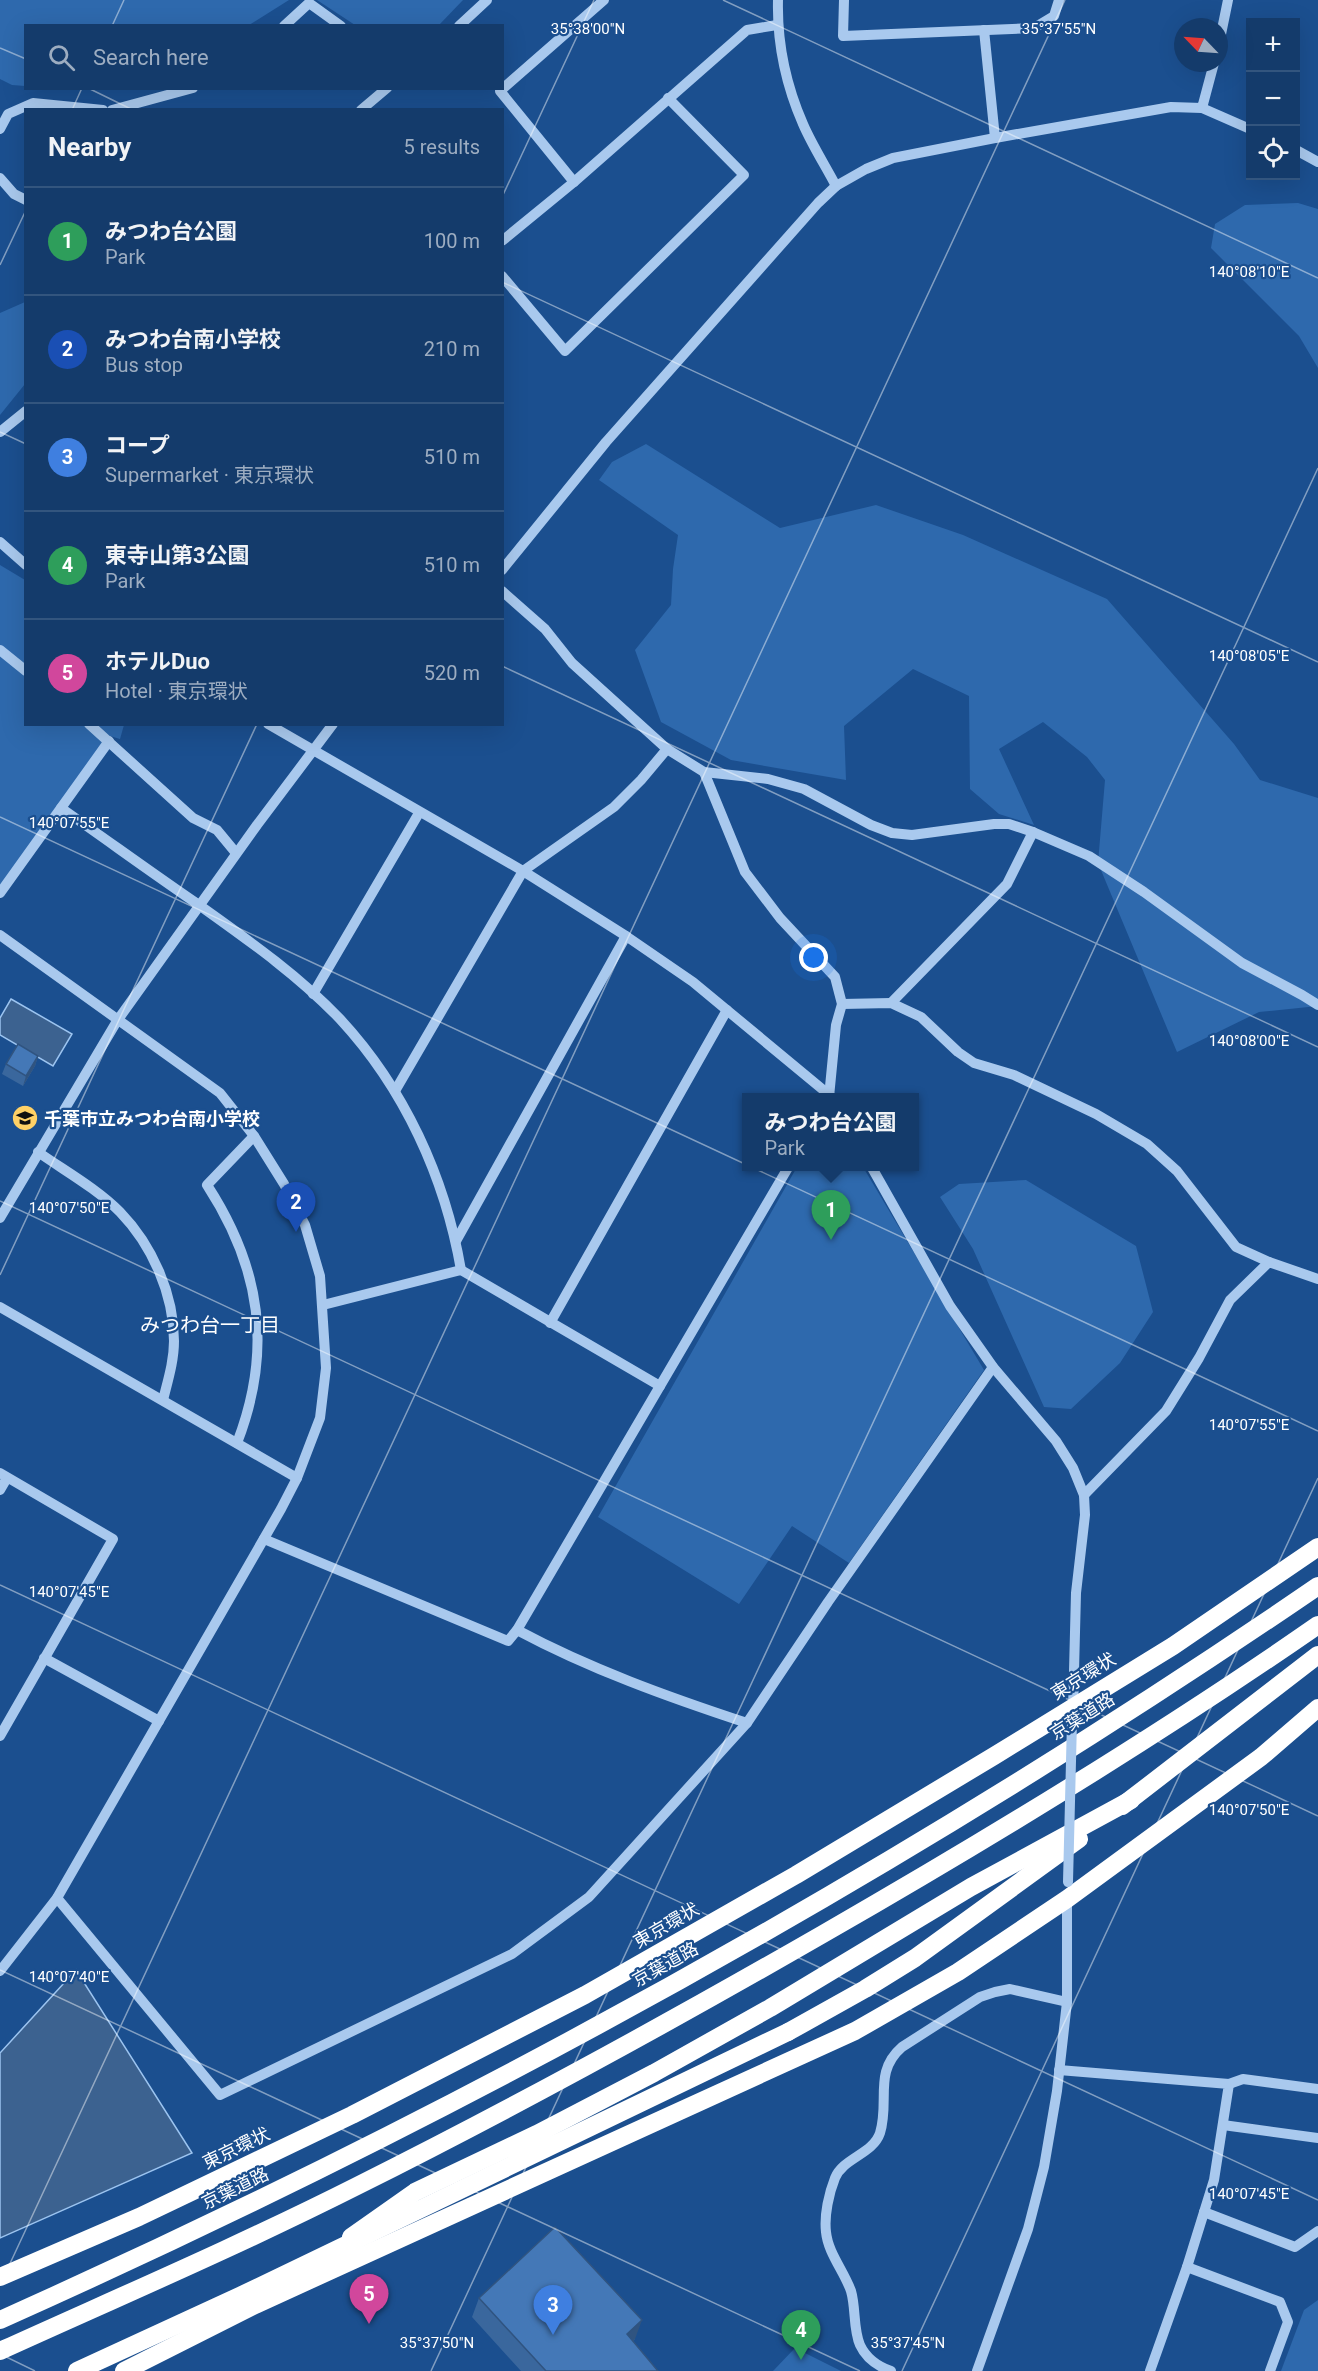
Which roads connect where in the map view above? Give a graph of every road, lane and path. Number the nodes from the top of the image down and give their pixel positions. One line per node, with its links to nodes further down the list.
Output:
1 (488, 0): 10 (street)
2 (604, 0): 14 (street)
3 (778, 0): 11 (street)
4 (844, 0): 12 (street)
5 (1059, 0): 12 (street)
6 (1228, 0): 7 (street)
7 (1224, 18)
8 (286, 24): 9 (street)
9 (338, 24)
10 (461, 24)
11 (777, 25): 18 (street); 30 (street)
12 (984, 30): 25 (street)
13 (1212, 72): 22 (street)
14 (504, 88)
15 (187, 90): 20 (street)
16 (385, 90): 21 (street)
17 (501, 90): 29 (street)
18 (668, 98): 29 (street); 33 (street)
19 (80, 108): 24 (street)
20 (119, 108)
21 (365, 108)
22 (1202, 108): 23 (street); 25 (street)
23 (1246, 127)
24 (0, 129)
25 (995, 138): 30 (street)
26 (1300, 152): 27 (street)
27 (1318, 162)
28 (0, 178): 31 (street)
29 (574, 182): 32 (street)
30 (836, 186): 38 (street)
31 (24, 199)
32 (504, 239)
33 (504, 278)
34 (24, 413): 35 (street)
35 (0, 432)
36 (0, 542): 37 (street)
37 (24, 563)
38 (504, 568)
39 (504, 593): 46 (street)
40 (0, 650): 41 (street)
41 (24, 669)
42 (91, 726): 45 (street)
43 (271, 726): 47 (street)
44 (331, 726): 47 (street)
45 (109, 741): 49 (street); 52 (street)
46 (667, 749): 48 (street); 53 (street)
47 (311, 751): 50 (street); 52 (street)
48 (704, 772): 51 (street); 60 (street)
49 (61, 808): 54 (street); 55 (street)
50 (419, 813): 53 (street); 58 (street)
51 (1033, 832): 59 (street); 61 (street)
52 (236, 853): 55 (street)
53 (523, 871): 57 (street); 64 (street)
54 (0, 893)
55 (198, 905): 58 (street); 63 (street)
56 (0, 935): 63 (street)
57 (626, 936): 62 (street); 72 (street)
58 (313, 994): 64 (street)
59 (891, 1003): 60 (street); 73 (street)
60 (842, 1004): 66 (street)
61 (1318, 1005)
62 (727, 1010): 65 (street); 78 (street)
63 (117, 1021): 67 (street); 68 (street)
64 (395, 1091): 72 (street)
65 (826, 1093)
66 (831, 1093)
67 (254, 1136): 76 (street); 82 (street)
68 (38, 1152): 71 (street); 81 (street)
69 (787, 1171): 80 (street)
70 (873, 1171): 79 (street)
71 (0, 1218)
72 (456, 1241): 74 (street)
73 (1269, 1262): 75 (street); 86 (street)
74 (461, 1270): 76 (street); 78 (street)
75 (1318, 1279)
76 (323, 1305): 84 (street)
77 (0, 1307): 81 (street)
78 (550, 1323): 80 (street)
79 (993, 1367): 86 (street); 97 (street)
80 (660, 1386): 91 (street)
81 (163, 1400): 82 (street)
82 (237, 1443): 84 (street)
83 (4, 1475): 85 (street); 93 (street)
84 (297, 1478): 87 (street)
85 (0, 1490)
86 (1084, 1495): 95 (street)
87 (264, 1539): 91 (street); 96 (street)
88 (1318, 1547): 95 (highway, 東京環状)
89 (1318, 1586): 114 (highway, 京葉道路)
90 (1318, 1625): 115 (highway)
91 (517, 1630): 97 (street)
92 (1318, 1655): 99 (highway)
93 (45, 1658): 96 (street); 98 (street)
94 (1318, 1708): 100 (highway)
95 (1072, 1714): 100 (street, bridge); 112 (highway, 東京環状)
96 (159, 1721): 101 (street)
97 (747, 1723): 101 (street)
98 (0, 1736)
99 (1131, 1800): 113 (highway); 116 (highway, bridge)
100 (1067, 1890): 103 (street); 113 (highway)
101 (57, 1898): 102 (street)
102 (0, 1971)
103 (1067, 2002): 104 (street); 118 (street)
104 (1059, 2070): 105 (street); 119 (street)
105 (1229, 2084): 106 (street); 107 (street)
106 (1318, 2089)
107 (1223, 2125): 108 (street); 109 (street)
108 (1318, 2138)
109 (1204, 2212): 110 (street); 111 (street)
110 (1318, 2231)
111 (1187, 2267): 120 (street); 121 (street)
112 (0, 2277)
113 (255, 2305): 117 (highway)
114 (0, 2320)
115 (0, 2351)
116 (77, 2371)
117 (124, 2371)
118 (891, 2371)
119 (977, 2371)
120 (1150, 2371)
121 (1270, 2371)

